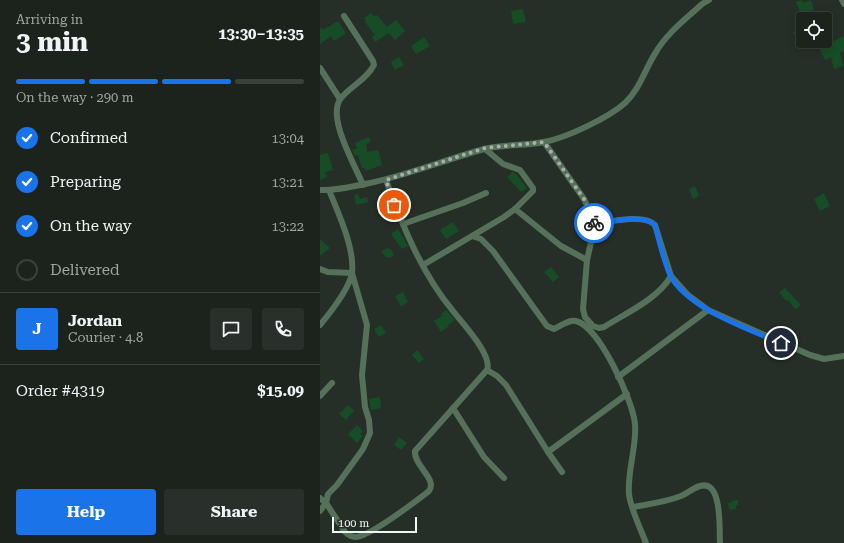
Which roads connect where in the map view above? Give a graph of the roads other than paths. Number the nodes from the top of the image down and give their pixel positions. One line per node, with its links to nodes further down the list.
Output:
1 (709, 0): 3 (street)
2 (842, 0): 4 (street)
3 (703, 2): 8 (street)
4 (844, 4)
5 (344, 16): 7 (street)
6 (320, 68): 7 (street)
7 (340, 98): 11 (street)
8 (544, 142): 9 (street); 17 (street)
9 (485, 148): 10 (street); 15 (street)
10 (386, 180): 11 (street); 16 (street)
11 (363, 185): 13 (street)
12 (320, 190): 13 (street)
13 (329, 190): 22 (street)
14 (486, 192): 16 (street)
15 (516, 209): 18 (street); 19 (street)
16 (403, 224): 20 (street)
17 (594, 224): 19 (street); 23 (street)
18 (472, 236): 20 (street); 28 (street)
19 (587, 260): 23 (street)
20 (423, 265): 27 (street)
21 (320, 269): 22 (street)
22 (352, 274): 25 (street); 37 (street)
23 (671, 276): 24 (street)
24 (708, 310): 26 (street); 28 (street)
25 (320, 326)
26 (844, 356)
27 (487, 370): 32 (street); 33 (street)
28 (618, 377): 30 (street)
29 (332, 383): 31 (street)
30 (627, 394): 33 (street); 38 (street)
31 (320, 396)
32 (453, 408): 35 (street); 37 (street)
33 (548, 452): 34 (street)
34 (562, 472)
35 (504, 478)
36 (320, 498): 37 (street)
37 (326, 503): 39 (street)
38 (633, 507): 40 (street); 41 (street)
39 (320, 511)
40 (646, 543)
41 (720, 543)

